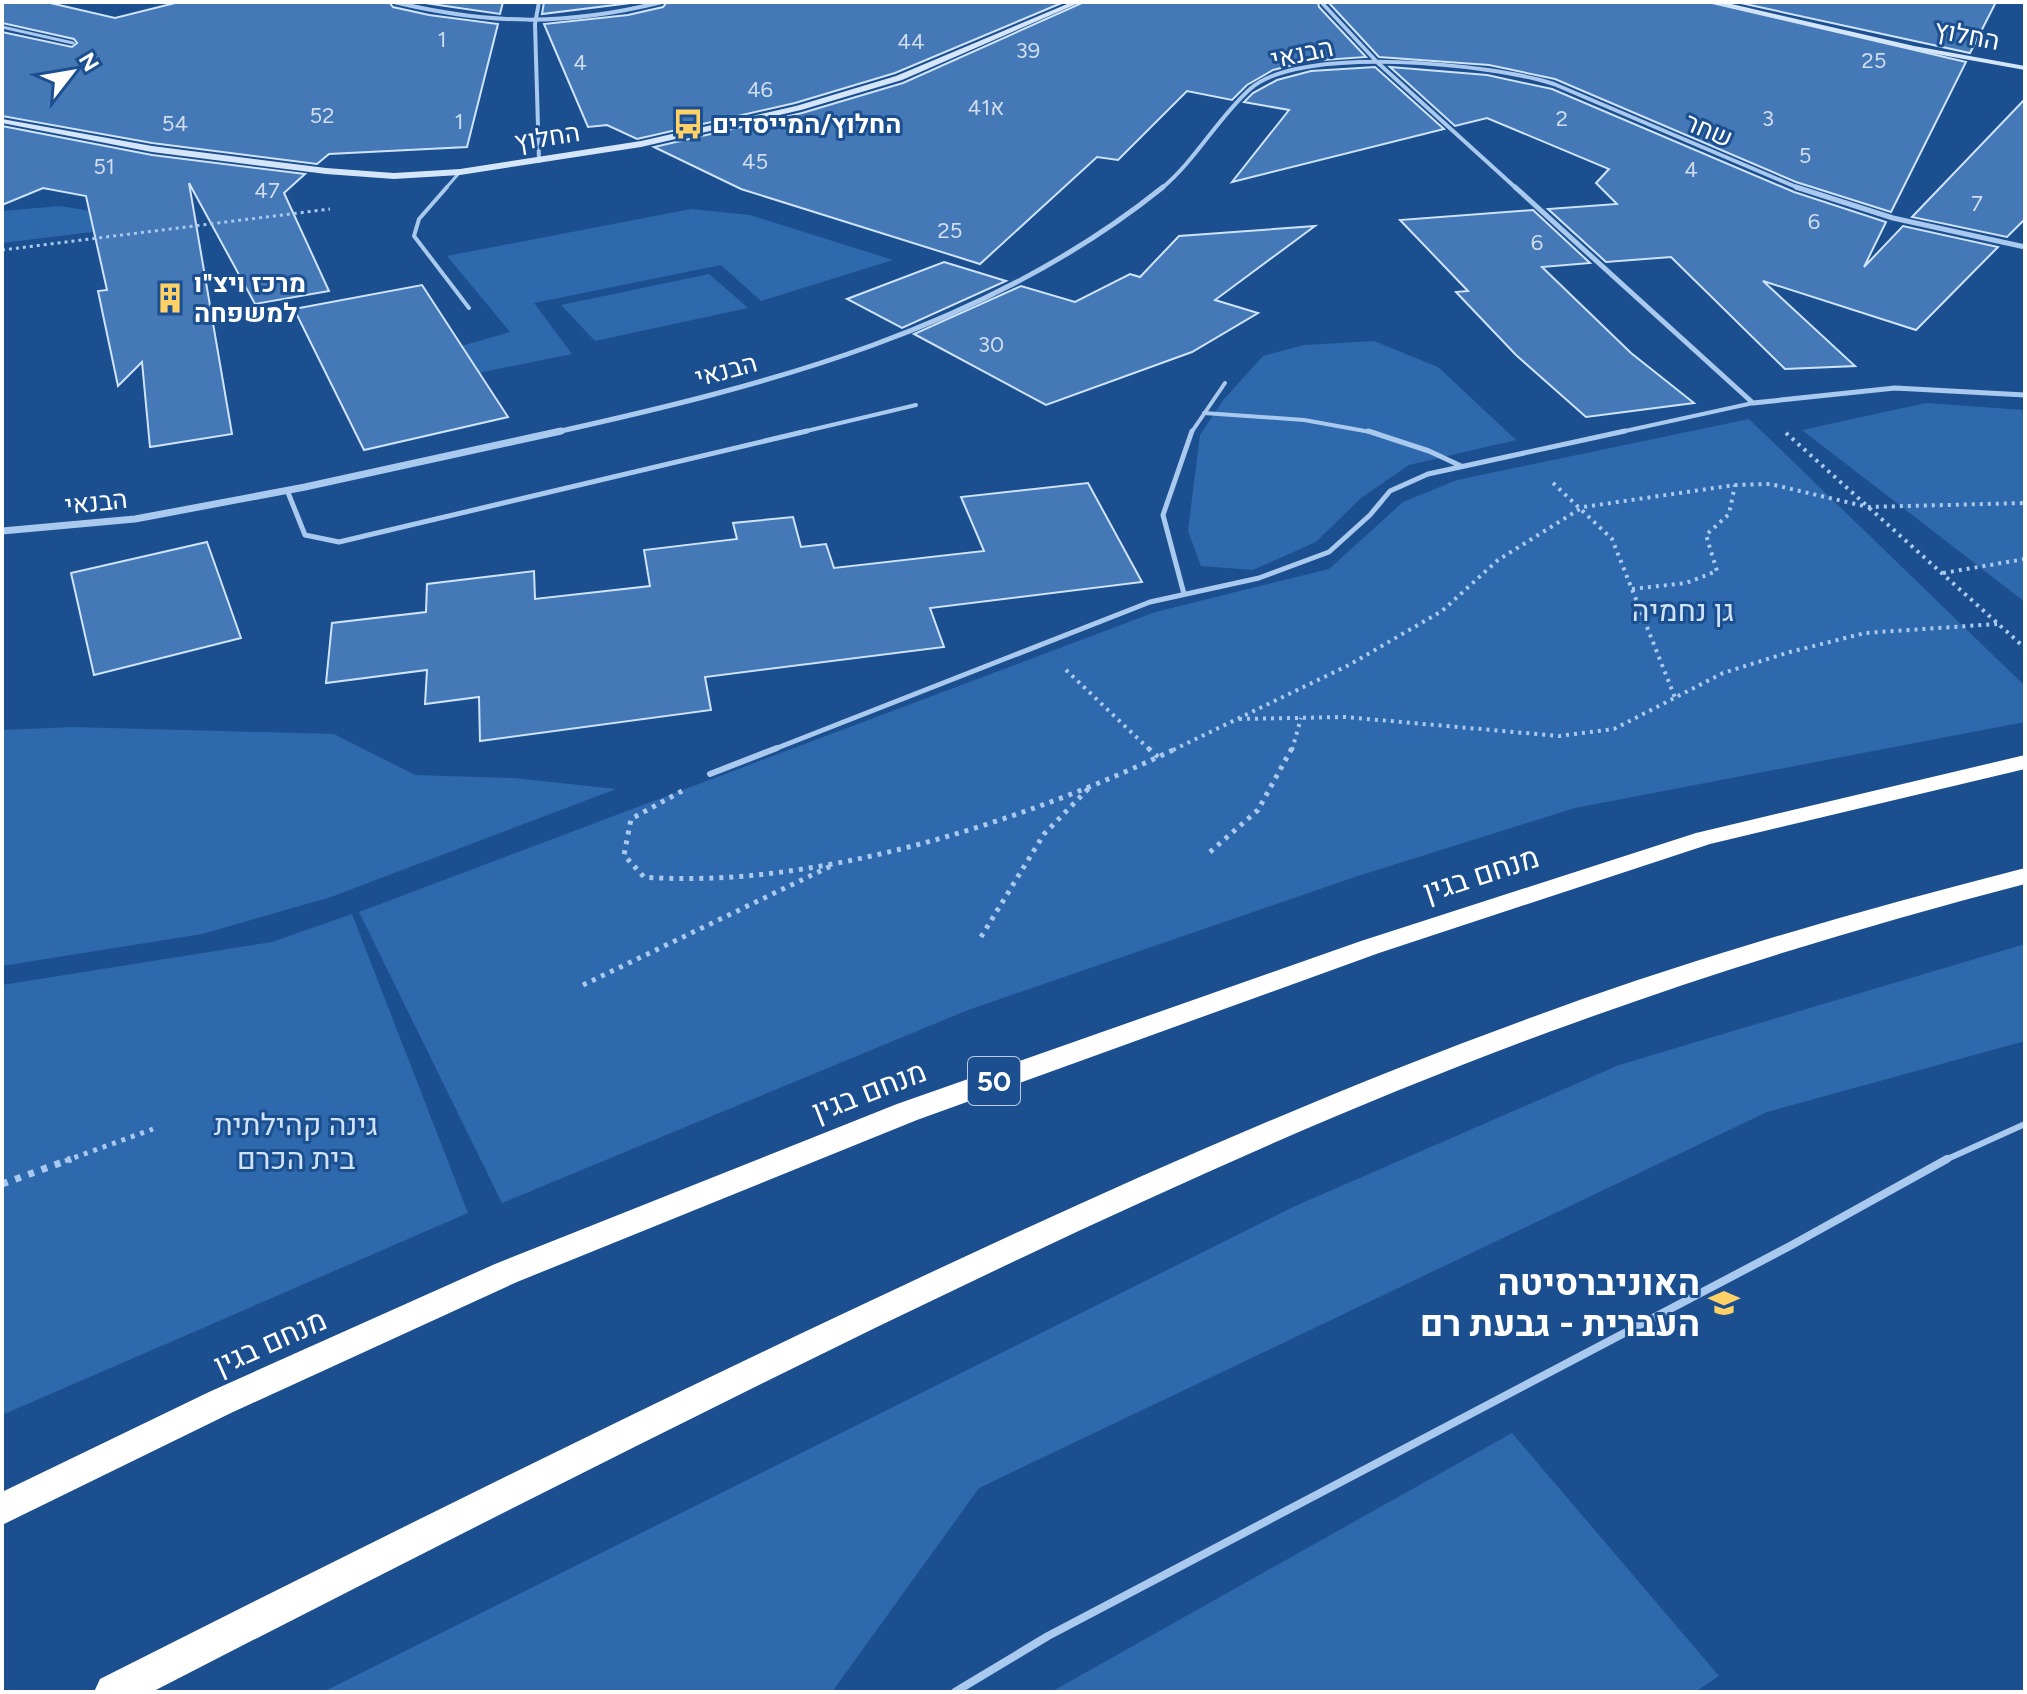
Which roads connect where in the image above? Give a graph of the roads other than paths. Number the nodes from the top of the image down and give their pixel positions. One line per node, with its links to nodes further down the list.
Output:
1 (394, 2): 8 (street)
2 (539, 2): 8 (street)
3 (662, 2): 8 (street)
4 (1078, 2): 14 (street, החלוץ)
5 (1317, 2): 7 (street)
6 (1714, 2): 12 (street, החלוץ)
7 (1325, 3): 11 (street)
8 (535, 24): 14 (street)
9 (2, 27): 10 (lane)
10 (73, 43)
11 (1377, 62): 16 (street, שחר); 20 (street); 24 (street, הבנאי)
12 (2025, 68)
13 (2, 121): 15 (street, החלוץ)
14 (539, 161): 15 (street, החלוץ)
15 (460, 172): 17 (lane)
16 (2025, 247)
17 (469, 308)
18 (1225, 383): 22 (lane)
19 (2025, 395): 20 (street)
20 (1753, 403): 23 (lane)
21 (916, 405): 24 (lane)
22 (1204, 413): 23 (lane); 26 (lane)
23 (1461, 466): 26 (lane)
24 (287, 490): 25 (street, הבנאי)
25 (2, 531)
26 (1184, 594): 28 (lane)
27 (2025, 762): 31 (highway, מנחם בגין / 50)
28 (710, 774)
29 (2025, 876): 32 (highway)
30 (2025, 1124): 33 (lane)
31 (2, 1509)
32 (113, 1692)
33 (955, 1692)

